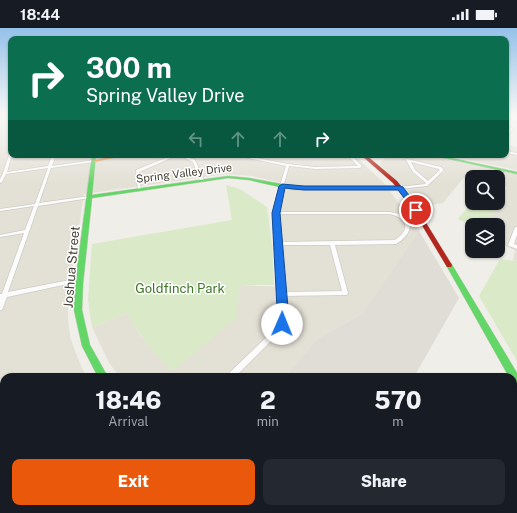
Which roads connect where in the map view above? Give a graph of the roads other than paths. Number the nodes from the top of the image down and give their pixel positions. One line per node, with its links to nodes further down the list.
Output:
1 (10, 158): 13 (street)
2 (53, 158): 12 (street)
3 (94, 158): 12 (street); 21 (street, Joshua Street)
4 (169, 158): 20 (street)
5 (185, 158): 15 (street)
6 (252, 158): 11 (street)
7 (352, 158): 11 (street)
8 (366, 158): 19 (street)
9 (446, 158): 14 (street)
10 (408, 160): 17 (street); 17 (street)
11 (288, 165): 18 (street)
12 (50, 167): 13 (street); 22 (street)
13 (5, 173): 16 (street)
14 (517, 173)
15 (202, 180): 18 (street, Spring Valley Drive); 20 (street, Spring Valley Drive)
16 (0, 182)
17 (429, 183): 19 (street)
18 (282, 186): 19 (street, Spring Valley Drive); 24 (street)
19 (400, 188): 37 (street)
20 (139, 190): 21 (street, Spring Valley Drive)
21 (90, 197): 22 (street); 31 (street, Joshua Street)
22 (37, 205): 23 (street); 26 (street)
23 (0, 210)
24 (276, 213): 28 (street); 29 (street)
25 (517, 228): 30 (street)
26 (27, 231): 27 (street); 33 (street)
27 (0, 236)
28 (332, 243): 29 (street); 32 (street)
29 (278, 244): 32 (street)
30 (517, 247)
31 (80, 280): 33 (street); 35 (street, Joshua Street)
32 (282, 294): 36 (street)
33 (2, 296): 34 (street)
34 (0, 308)
35 (101, 373)
36 (234, 373)
37 (512, 373)

